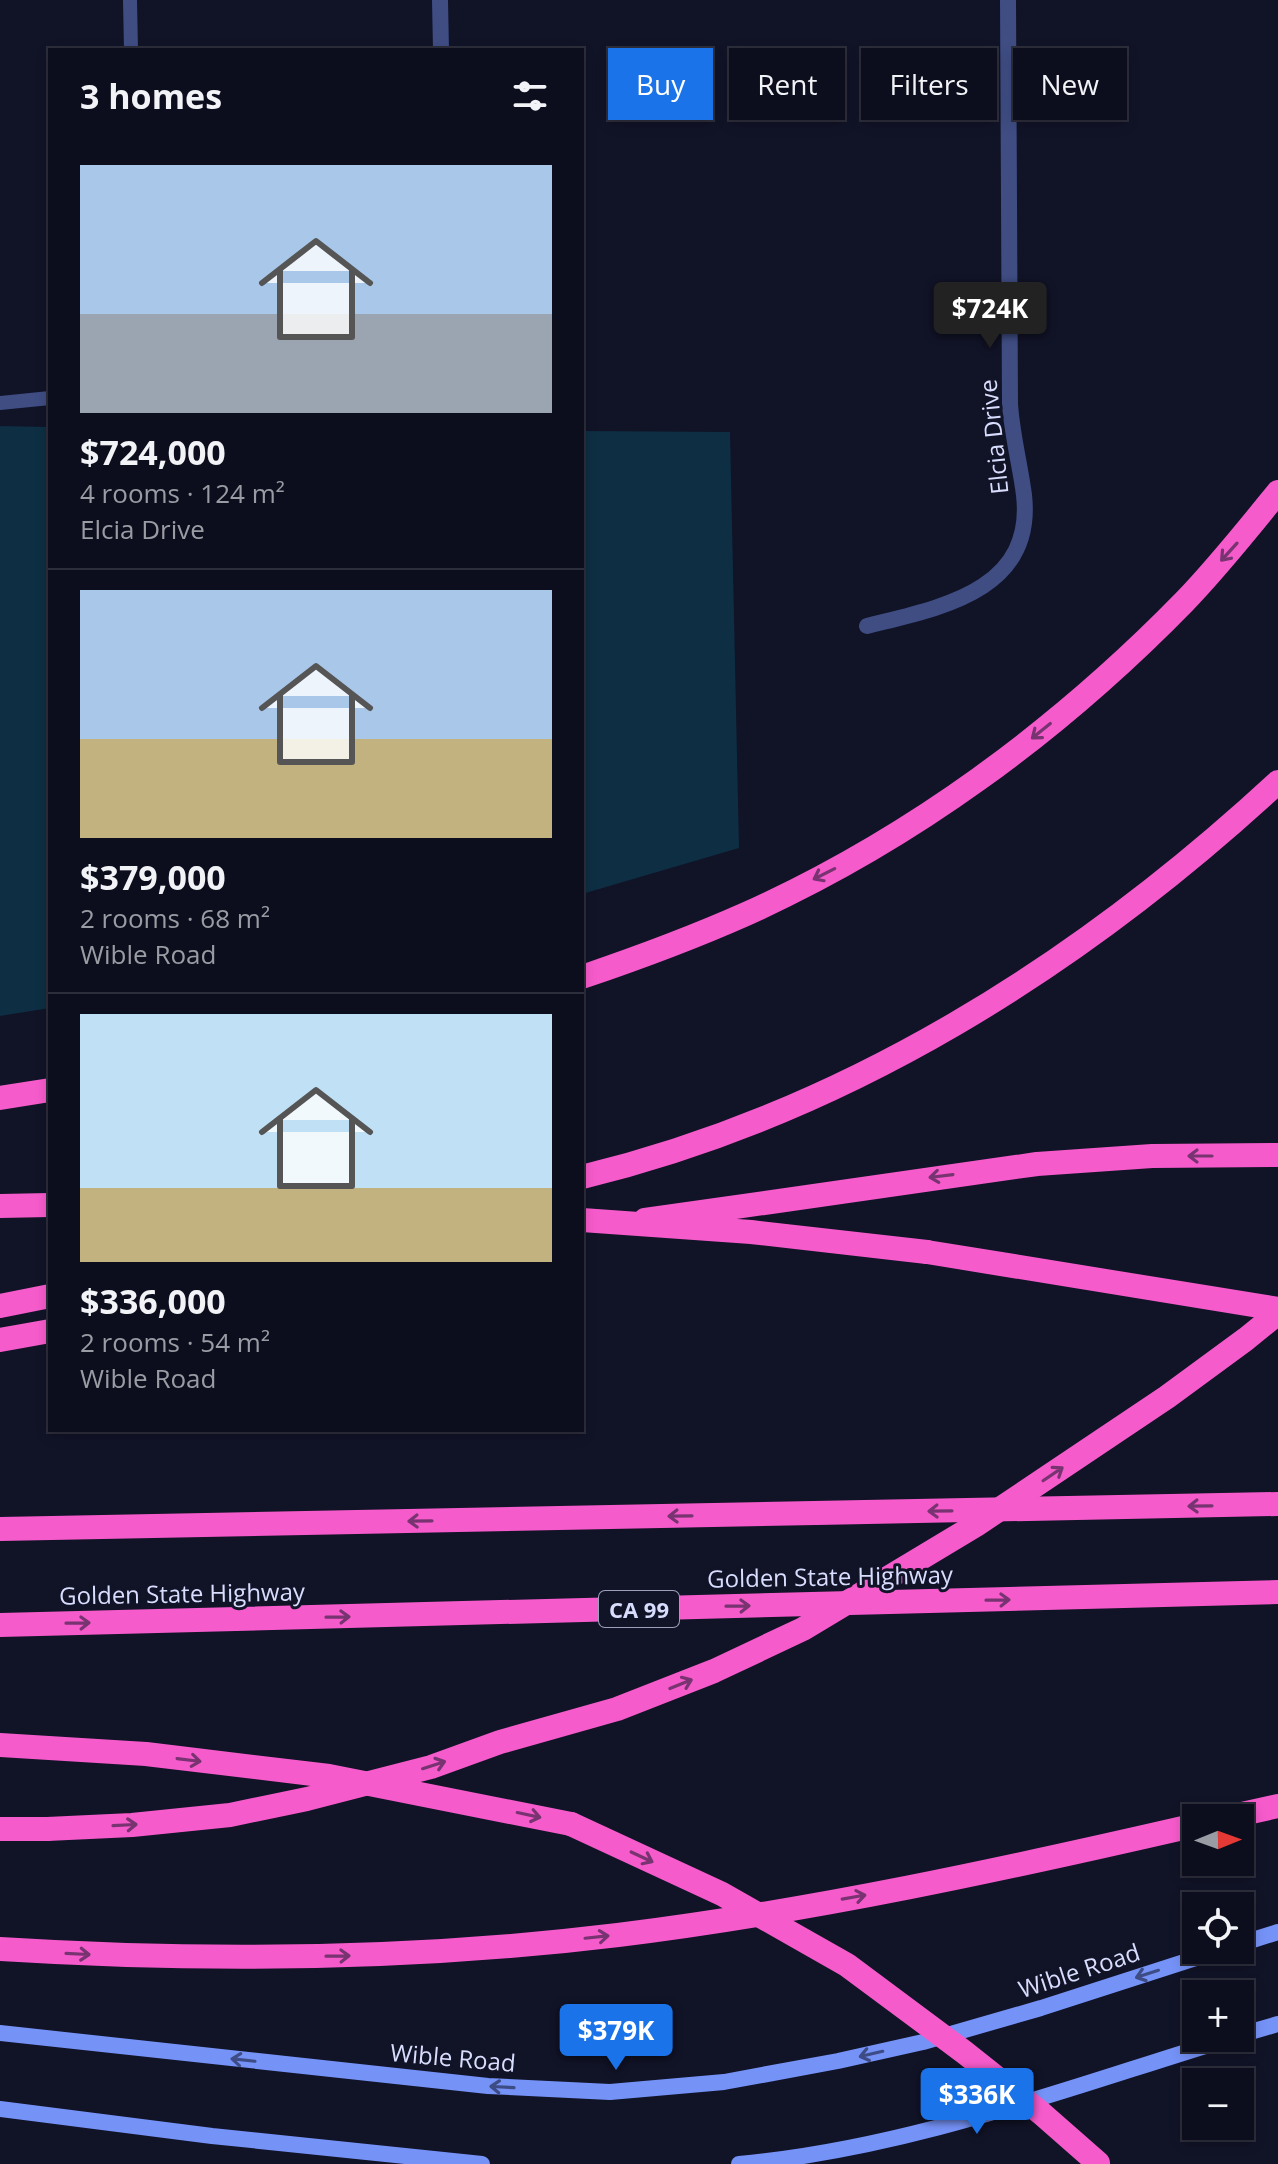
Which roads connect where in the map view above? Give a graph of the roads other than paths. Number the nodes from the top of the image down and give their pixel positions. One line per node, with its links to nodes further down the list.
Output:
1 (130, 0): 4 (lane)
2 (440, 0): 5 (street)
3 (1008, 0): 9 (street, Elcia Drive)
4 (131, 48)
5 (441, 48)
6 (48, 398): 7 (lane)
7 (0, 403)
8 (1278, 492): 11 (highway, one-way to 11)
9 (867, 626)
10 (1278, 782): 15 (highway)
11 (584, 976)
12 (48, 1090): 13 (highway)
13 (0, 1098)
14 (1278, 1155): 19 (highway, one-way to 19)
15 (584, 1176)
16 (48, 1205): 17 (highway)
17 (0, 1206)
18 (584, 1220): 22 (highway, bridge)
19 (584, 1230)
20 (48, 1296): 21 (highway)
21 (0, 1306)
22 (1278, 1311): 33 (highway, one-way to 22, bridge)
23 (48, 1331): 24 (highway)
24 (0, 1340)
25 (1278, 1504): 26 (highway, one-way to 26)
26 (0, 1529)
27 (1278, 1592): 28 (highway, Golden State Highway / CA 99, one-way to 27)
28 (0, 1625)
29 (0, 1745): 45 (highway, one-way to 45, bridge)
30 (1278, 1806): 31 (highway)
31 (1254, 1811)
32 (1182, 1828): 36 (highway, one-way to 32)
33 (0, 1829)
34 (1278, 1932): 35 (street)
35 (1254, 1940)
36 (0, 1949)
37 (1182, 1963): 40 (street, Wible Road, one-way to 40)
38 (1278, 2024): 39 (street)
39 (1254, 2031)
40 (0, 2033)
41 (1187, 2052): 44 (street)
42 (0, 2109): 43 (street)
43 (482, 2164)
44 (739, 2164)
45 (1098, 2164)

